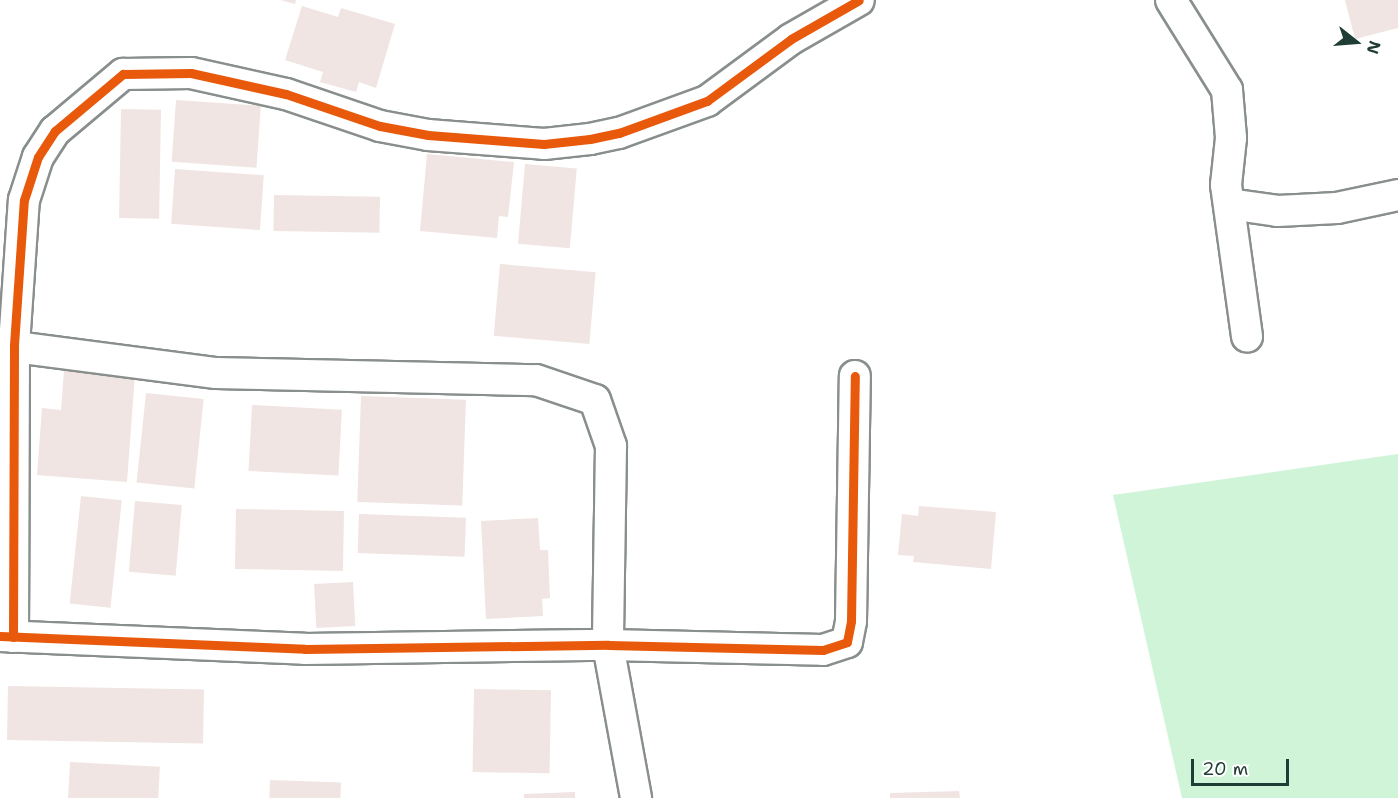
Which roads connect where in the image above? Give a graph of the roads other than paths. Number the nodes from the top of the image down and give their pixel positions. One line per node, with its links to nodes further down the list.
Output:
1 (859, 0): 6 (street)
2 (1171, 0): 4 (street)
3 (1398, 195): 4 (street)
4 (1229, 204): 5 (street)
5 (1247, 336)
6 (7, 345): 8 (street); 9 (street)
7 (855, 375): 9 (street)
8 (7, 636): 9 (street)
9 (608, 645): 10 (street)
10 (636, 798)

